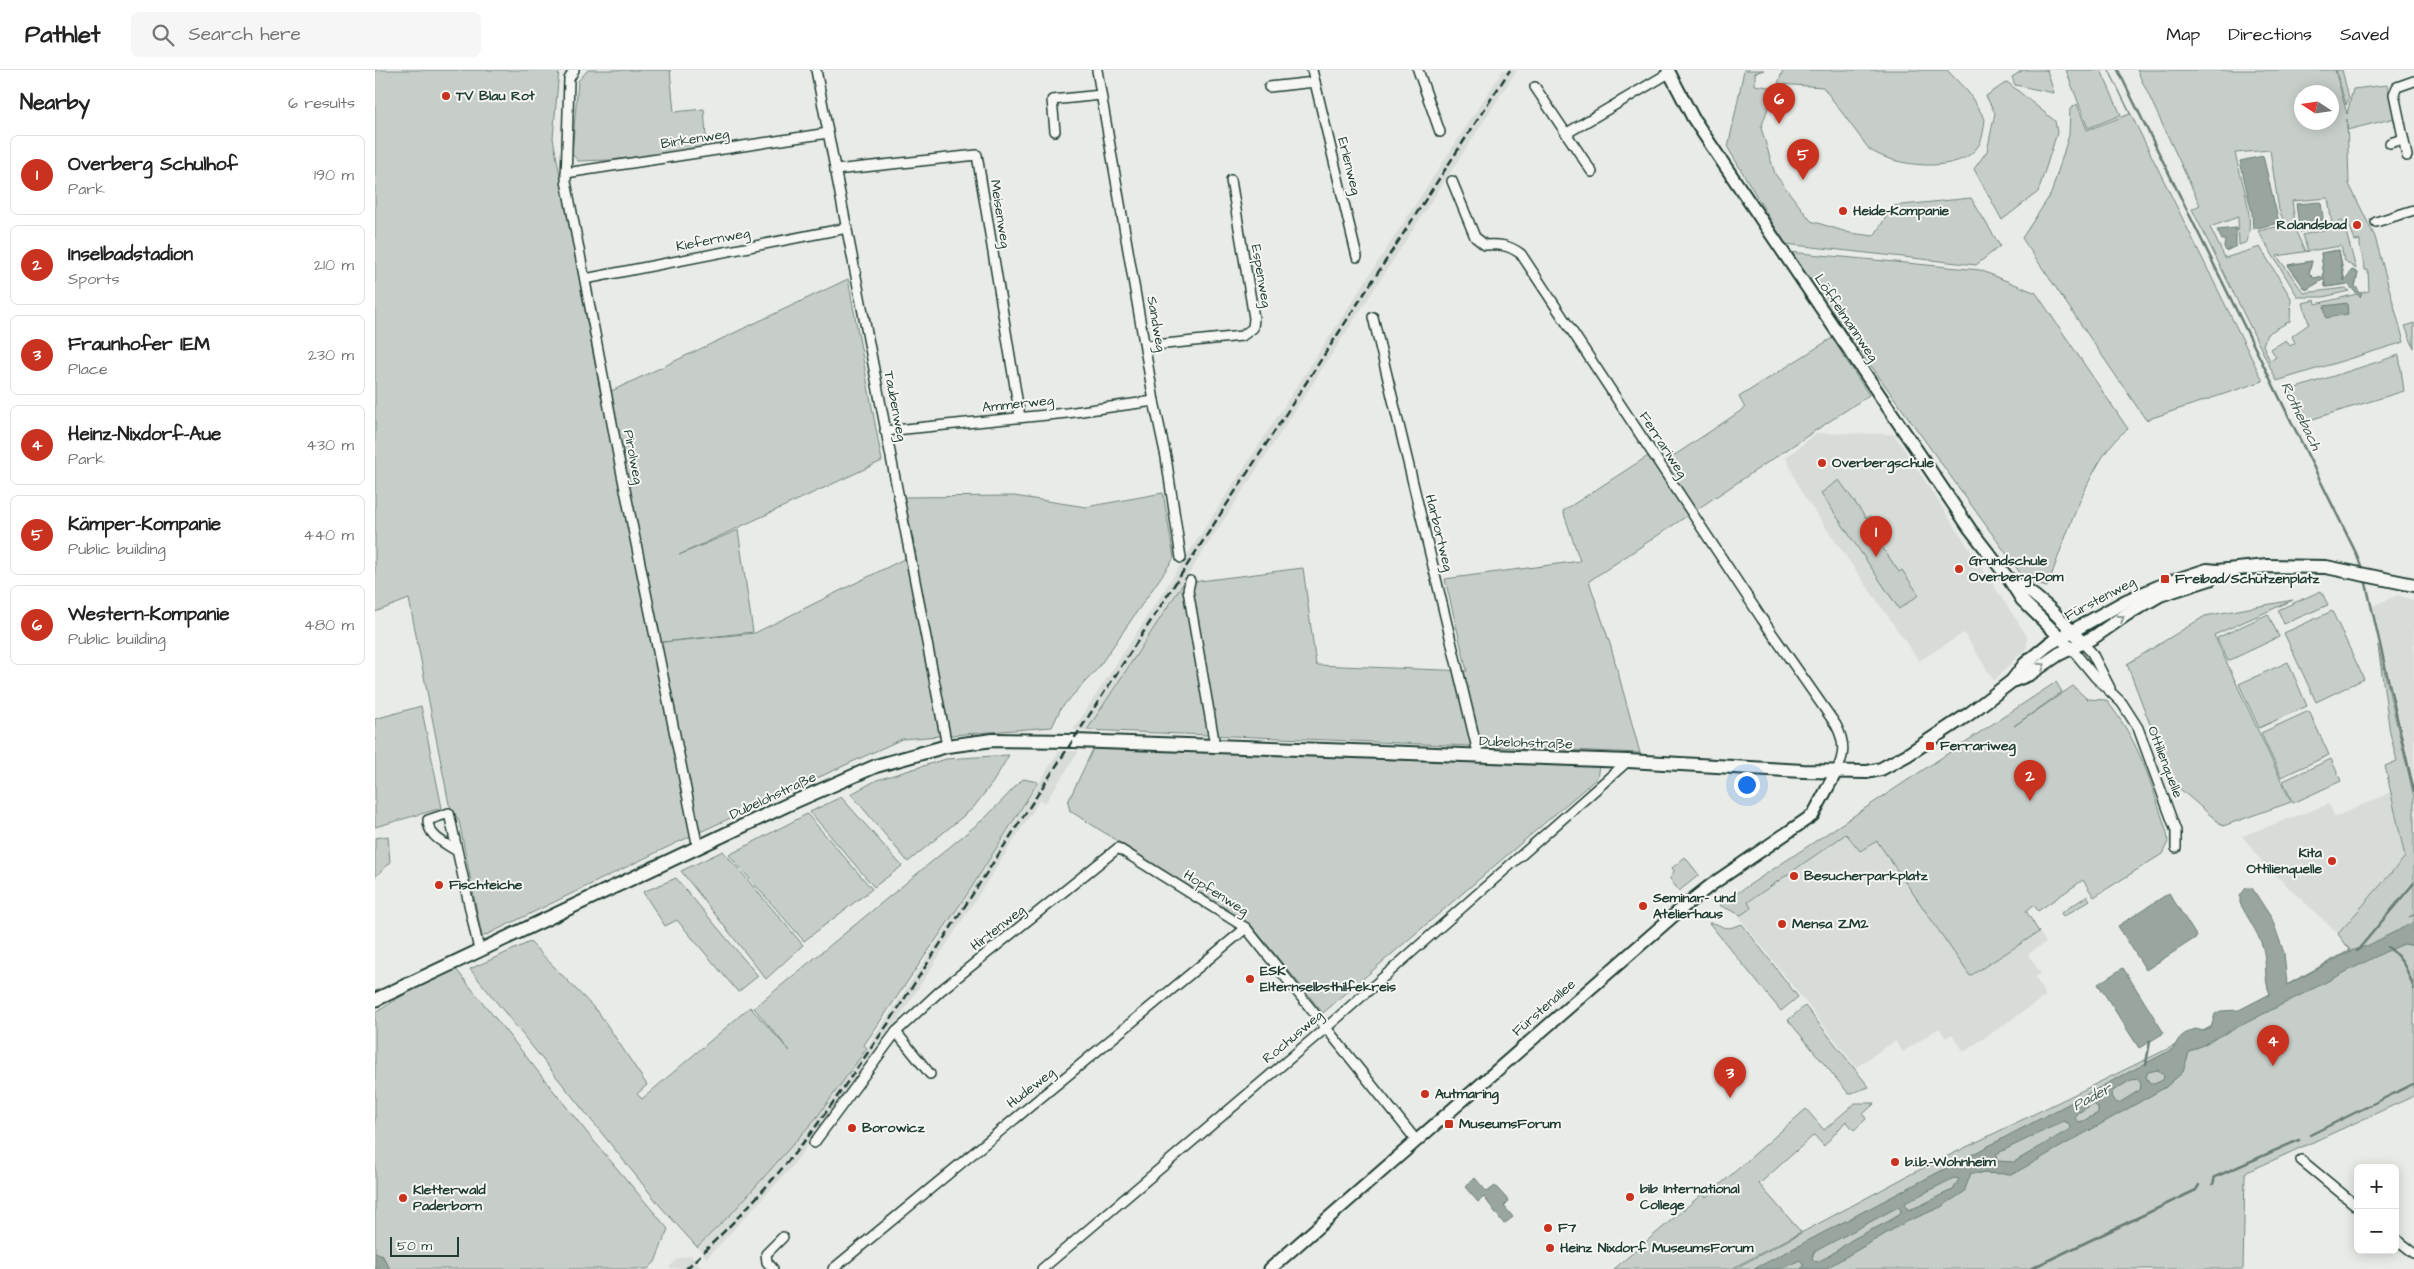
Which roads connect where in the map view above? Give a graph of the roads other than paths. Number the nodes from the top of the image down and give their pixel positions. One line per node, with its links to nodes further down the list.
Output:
1 (574, 70): 20 (street, Pirolweg)
2 (816, 70): 14 (street, Taubenweg)
3 (1097, 70): 11 (street, Sandweg)
4 (1312, 70): 8 (street, Erlenweg)
5 (1418, 70): 13 (street)
6 (1669, 71): 15 (street); 36 (street, Löffelmannweg)
7 (2414, 81): 16 (street)
8 (1315, 82): 9 (street); 27 (street, Erlenweg)
9 (1269, 87)
10 (1535, 87): 15 (street)
11 (1101, 96): 12 (street); 30 (street, Sandweg)
12 (1055, 131)
13 (1440, 132)
14 (828, 133): 19 (street, Taubenweg); 20 (street, Birkenweg)
15 (1567, 134): 21 (street)
16 (2403, 139): 17 (street); 18 (street)
17 (2390, 143)
18 (2407, 156)
19 (835, 170): 26 (street, Taubenweg); 32 (street, Meisenweg)
20 (566, 172): 28 (street, Pirolweg)
21 (1592, 172)
22 (1231, 180): 30 (street, Espenweg)
23 (1453, 181): 48 (street, Ferrariweg)
24 (2414, 210): 25 (street)
25 (2376, 222)
26 (847, 228): 28 (street, Kiefernweg); 33 (street, Taubenweg)
27 (1357, 257)
28 (585, 278): 50 (street, Pirolweg)
29 (1373, 317): 45 (street, Harbortweg)
30 (1146, 346): 31 (street, Sandweg)
31 (1154, 401): 32 (street, Ammerweg); 34 (street, Sandweg)
32 (1020, 417): 33 (street, Ammerweg)
33 (885, 431): 43 (street, Taubenweg)
34 (1181, 558)
35 (2217, 571): 38 (main road, Fürstenweg); 39 (main road, Fürstenweg); 41 (main road, Fürstenweg, one-way to 35)
36 (2008, 578): 39 (street, Löffelmannweg); 40 (street, Löffelmannweg)
37 (1190, 581): 44 (street)
38 (2414, 585)
39 (2072, 631): 40 (main road, Fürstenweg); 41 (street, Löffelmannweg)
40 (2061, 637): 41 (street, Löffelmannweg); 42 (main road, Fürstenweg)
41 (2077, 646): 42 (main road, Fürstenweg, one-way to 41); 52 (street, Ottilienquelle)
42 (2012, 681): 48 (main road, Fürstenweg)
43 (947, 746): 44 (main road, Dubelohstraße); 50 (main road, Dubelohstraße)
44 (1215, 746): 45 (main road, Dubelohstraße)
45 (1479, 757): 46 (main road, Dubelohstraße)
46 (1608, 761): 47 (main road, Dubelohstraße); 49 (street)
47 (1628, 762): 48 (main road, Dubelohstraße); 49 (street, Rochusweg)
48 (1836, 772): 60 (street, Fürstenallee)
49 (1603, 783): 57 (street, Rochusweg)
50 (698, 848): 55 (main road, Dubelohstraße)
51 (1118, 848): 54 (street, Hopfenweg); 58 (street, Hirtenweg)
52 (2176, 848)
53 (457, 851): 55 (street)
54 (1246, 928): 57 (street, Hopfenweg); 68 (street, Hudeweg)
55 (479, 950): 56 (main road, Dubelohstraße)
56 (375, 1000)
57 (1326, 1028): 60 (street, Hopfenweg); 69 (street, Rochusweg)
58 (896, 1032): 59 (street); 61 (street, Hirtenweg)
59 (931, 1074)
60 (1417, 1140): 70 (street, Fürstenallee)
61 (814, 1143)
62 (2301, 1160): 63 (street)
63 (2354, 1204)
64 (783, 1237): 67 (street)
65 (2399, 1241): 66 (street)
66 (2414, 1253)
67 (773, 1269)
68 (833, 1269)
69 (1042, 1269)
70 (1269, 1269)

